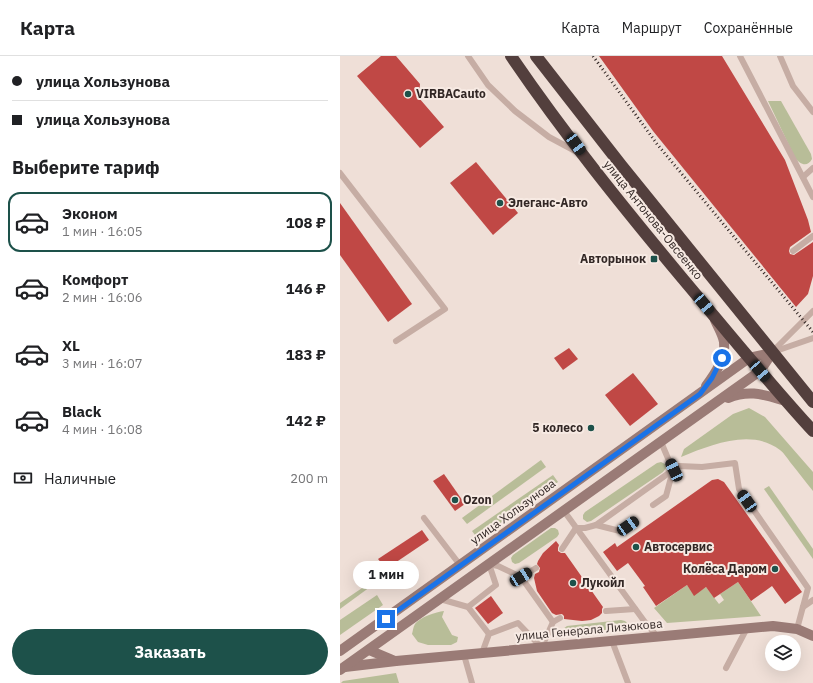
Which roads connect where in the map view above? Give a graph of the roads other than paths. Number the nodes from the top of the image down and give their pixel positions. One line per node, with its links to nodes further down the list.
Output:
1 (468, 56): 7 (lane)
2 (511, 56): 7 (highway, улица Антонова-Овсеенко)
3 (536, 56): 18 (highway, улица Антонова-Овсеенко)
4 (740, 56): 10 (lane)
5 (780, 56): 6 (lane)
6 (813, 112)
7 (584, 156): 15 (highway, улица Антонова-Овсеенко)
8 (813, 168): 10 (lane)
9 (340, 173): 17 (lane)
10 (803, 177): 11 (lane)
11 (813, 197)
12 (813, 236): 13 (lane)
13 (793, 251)
14 (813, 311): 18 (lane)
15 (713, 315): 19 (highway, улица Антонова-Овсеенко); 21 (main road, улица Хользунова)
16 (813, 338): 18 (lane)
17 (396, 341)
18 (772, 352): 19 (main road, улица Хользунова); 20 (main road); 23 (highway, улица Антонова-Овсеенко)
19 (750, 358): 20 (highway, улица Антонова-Овсеенко); 21 (main road, улица Хользунова)
20 (760, 371): 22 (highway, улица Антонова-Овсеенко); 24 (main road)
21 (700, 394): 36 (main road, улица Хользунова)
22 (786, 401): 24 (main road); 25 (highway, улица Антонова-Овсеенко)
23 (813, 402)
24 (710, 406): 26 (main road)
25 (813, 431)
26 (661, 442): 27 (lane); 29 (main road)
27 (674, 470): 28 (lane); 32 (lane); 42 (lane)
28 (653, 505)
29 (564, 511): 33 (lane); 35 (main road)
30 (424, 518): 36 (lane)
31 (635, 521): 32 (lane)
32 (596, 525): 33 (lane)
33 (576, 528): 34 (lane); 43 (lane)
34 (562, 549)
35 (489, 564): 38 (lane); 39 (main road); 41 (lane)
36 (460, 565): 50 (main road, улица Хользунова)
37 (536, 568): 38 (lane)
38 (521, 577): 46 (lane)
39 (440, 599): 41 (lane); 55 (main road)
40 (813, 600): 42 (lane)
41 (468, 607): 49 (lane)
42 (803, 607): 48 (lane)
43 (635, 609): 44 (lane); 51 (lane)
44 (606, 610)
45 (560, 618): 46 (lane)
46 (553, 622): 54 (lane)
47 (747, 628): 48 (main road, улица Генерала Лизюкова); 51 (main road, улица Генерала Лизюкова); 60 (lane)
48 (798, 629): 52 (main road, улица Генерала Лизюкова)
49 (489, 634): 54 (lane); 57 (lane)
50 (361, 636): 55 (main road); 56 (main road, улица Хользунова)
51 (657, 636): 53 (main road, улица Генерала Лизюкова)
52 (813, 636)
53 (612, 641): 54 (main road, улица Генерала Лизюкова); 63 (lane)
54 (541, 648): 57 (main road, улица Генерала Лизюкова)
55 (369, 650): 59 (main road, улица Генерала Лизюкова); 61 (main road)
56 (340, 651)
57 (482, 653): 58 (main road, улица Генерала Лизюкова)
58 (464, 655): 59 (main road, улица Генерала Лизюкова); 62 (lane)
59 (396, 661): 61 (main road)
60 (726, 668)
61 (342, 669)
62 (472, 683)
63 (628, 683)

